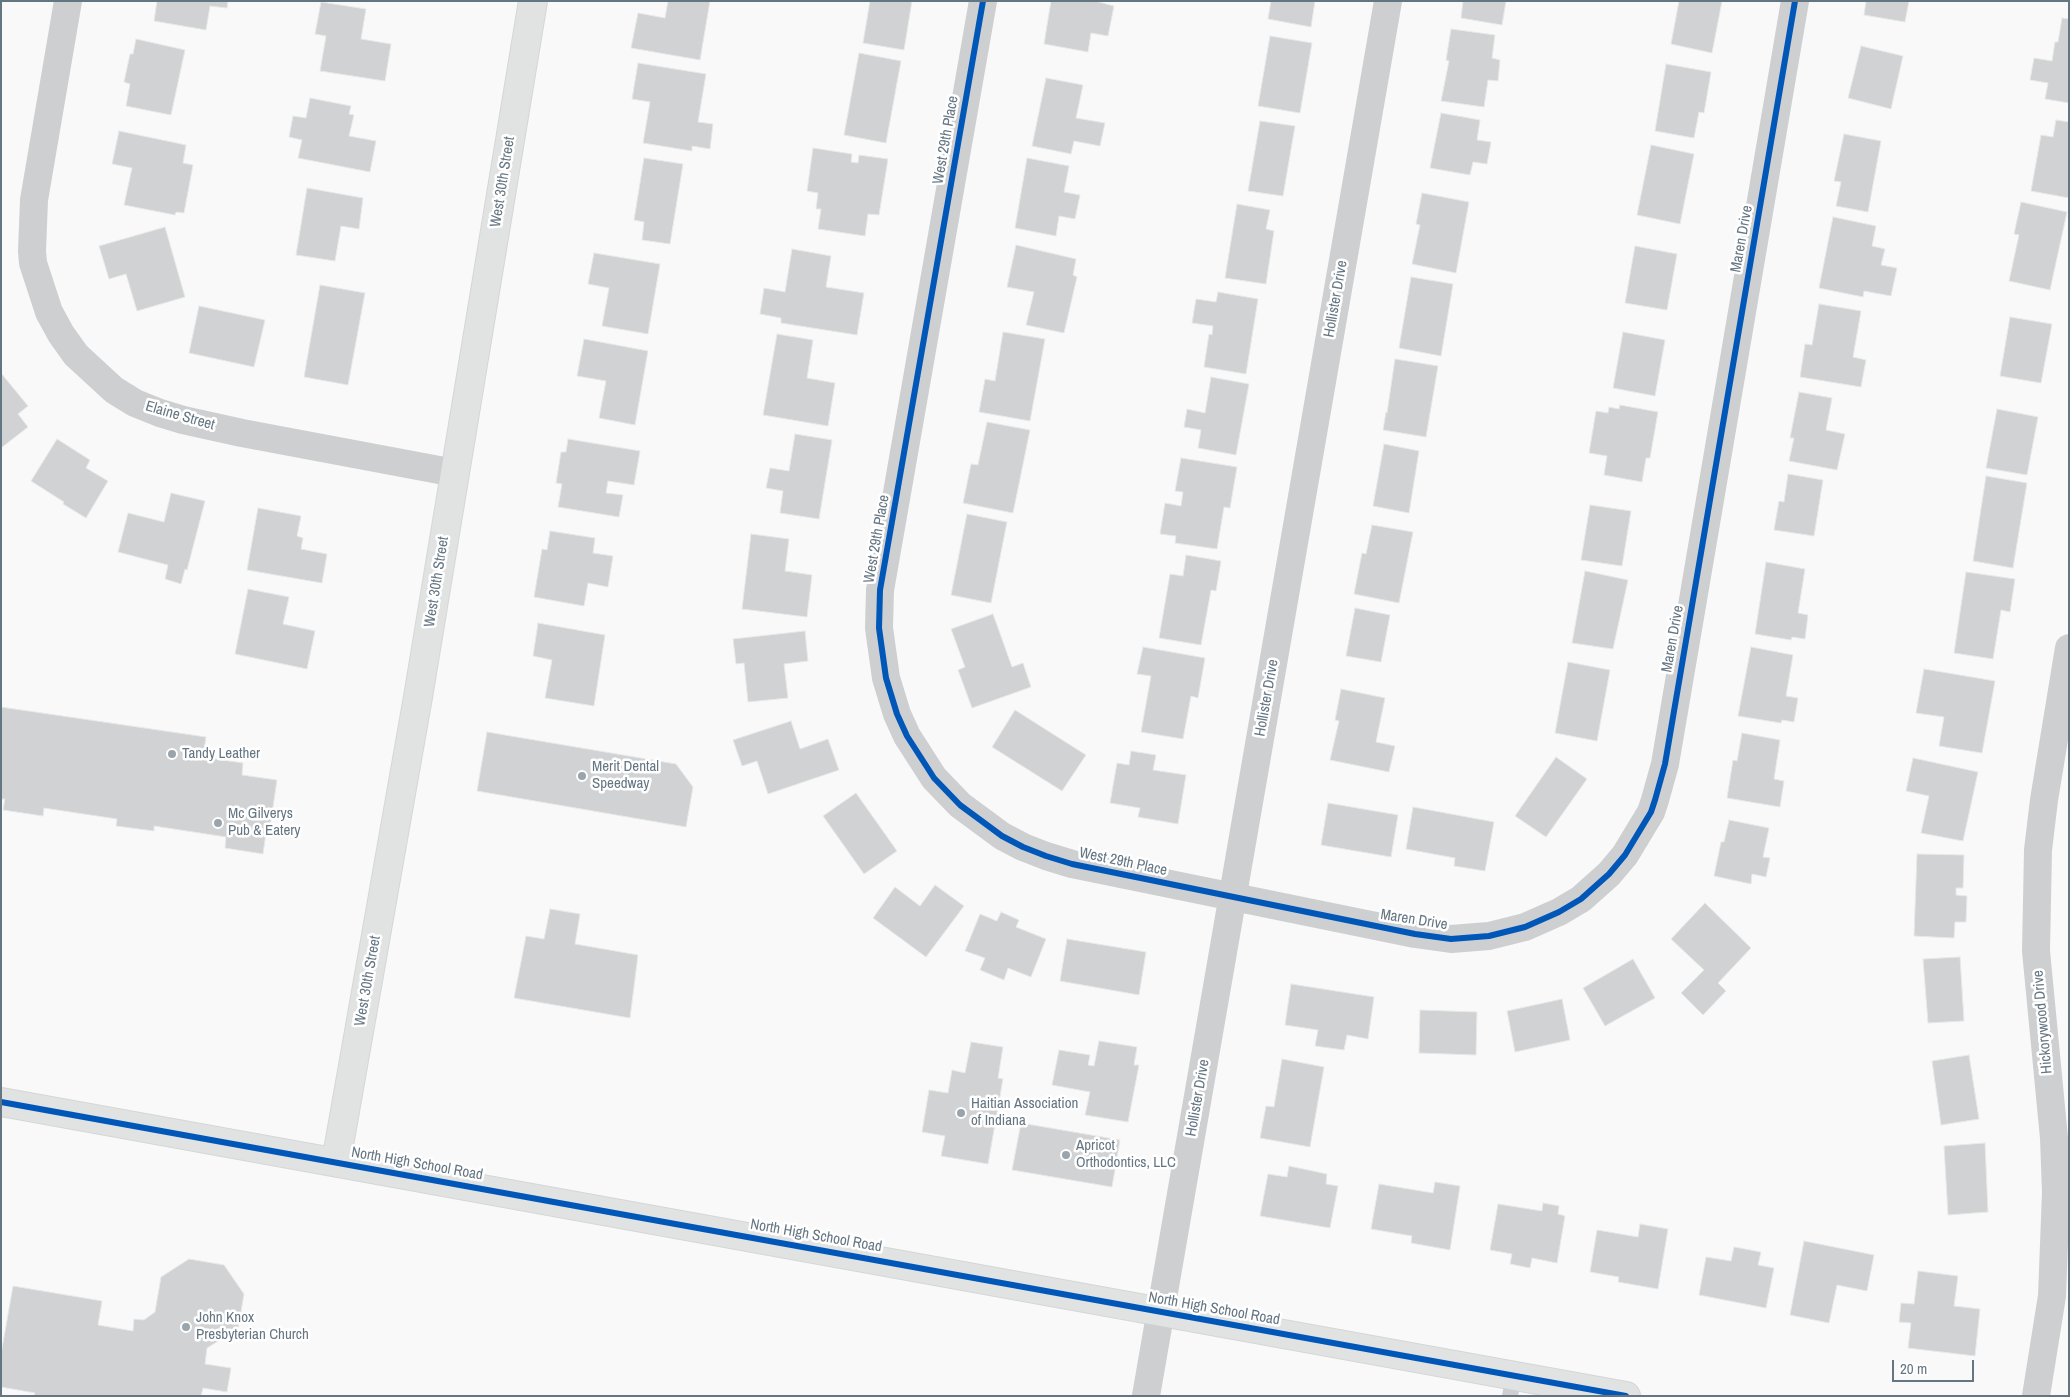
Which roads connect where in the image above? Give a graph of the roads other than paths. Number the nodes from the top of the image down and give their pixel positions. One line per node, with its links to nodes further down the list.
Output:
1 (68, 1): 6 (street, Elaine Street)
2 (533, 1): 6 (street, West 30th Street)
3 (983, 1): 8 (street, West 29th Place)
4 (1388, 1): 8 (street, Hollister Drive)
5 (1795, 1): 8 (street, Maren Drive)
6 (455, 473): 10 (street, West 30th Street)
7 (2069, 648): 15 (street, Hickorywood Drive)
8 (1232, 897): 11 (street, Hollister Drive)
9 (1, 1102): 10 (street, North High School Road)
10 (336, 1162): 11 (street, North High School Road)
11 (1162, 1312): 12 (street, North High School Road); 13 (street, Hollister Drive)
12 (1512, 1386): 14 (street, North High School Road)
13 (1146, 1396)
14 (1626, 1396)
15 (2036, 1396)

